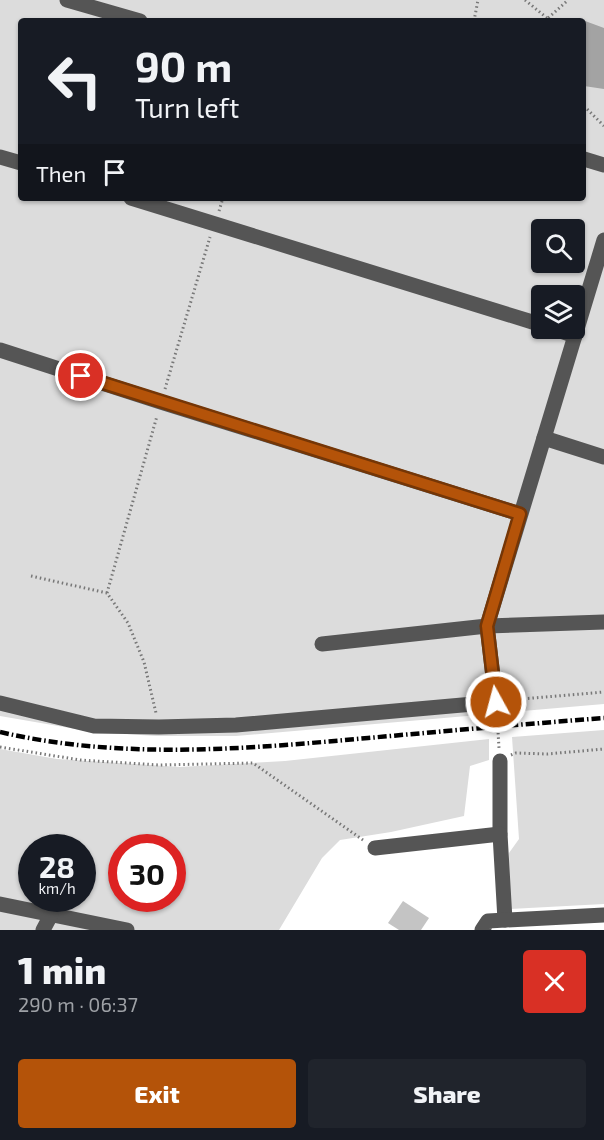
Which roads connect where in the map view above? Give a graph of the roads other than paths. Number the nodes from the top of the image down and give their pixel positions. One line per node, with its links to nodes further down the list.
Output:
1 (68, 0): 2 (street)
2 (130, 18)
3 (0, 156): 5 (street)
4 (586, 160): 6 (street)
5 (18, 162)
6 (604, 165)
7 (141, 201): 11 (street)
8 (604, 240): 9 (street)
9 (601, 259): 10 (street)
10 (585, 306)
11 (531, 323)
12 (574, 339): 14 (street)
13 (0, 350): 16 (street)
14 (544, 438): 15 (street); 16 (street)
15 (604, 457)
16 (520, 514): 18 (street)
17 (604, 622): 18 (street)
18 (487, 626): 19 (street); 20 (street)
19 (322, 644)
20 (0, 703)
21 (500, 760): 22 (street)
22 (500, 834): 23 (street); 27 (street)
23 (375, 848)
24 (0, 904): 25 (street)
25 (51, 915): 29 (street); 30 (street)
26 (604, 915): 27 (street)
27 (505, 920): 28 (street)
28 (485, 925)
29 (43, 930)
30 (126, 930)

